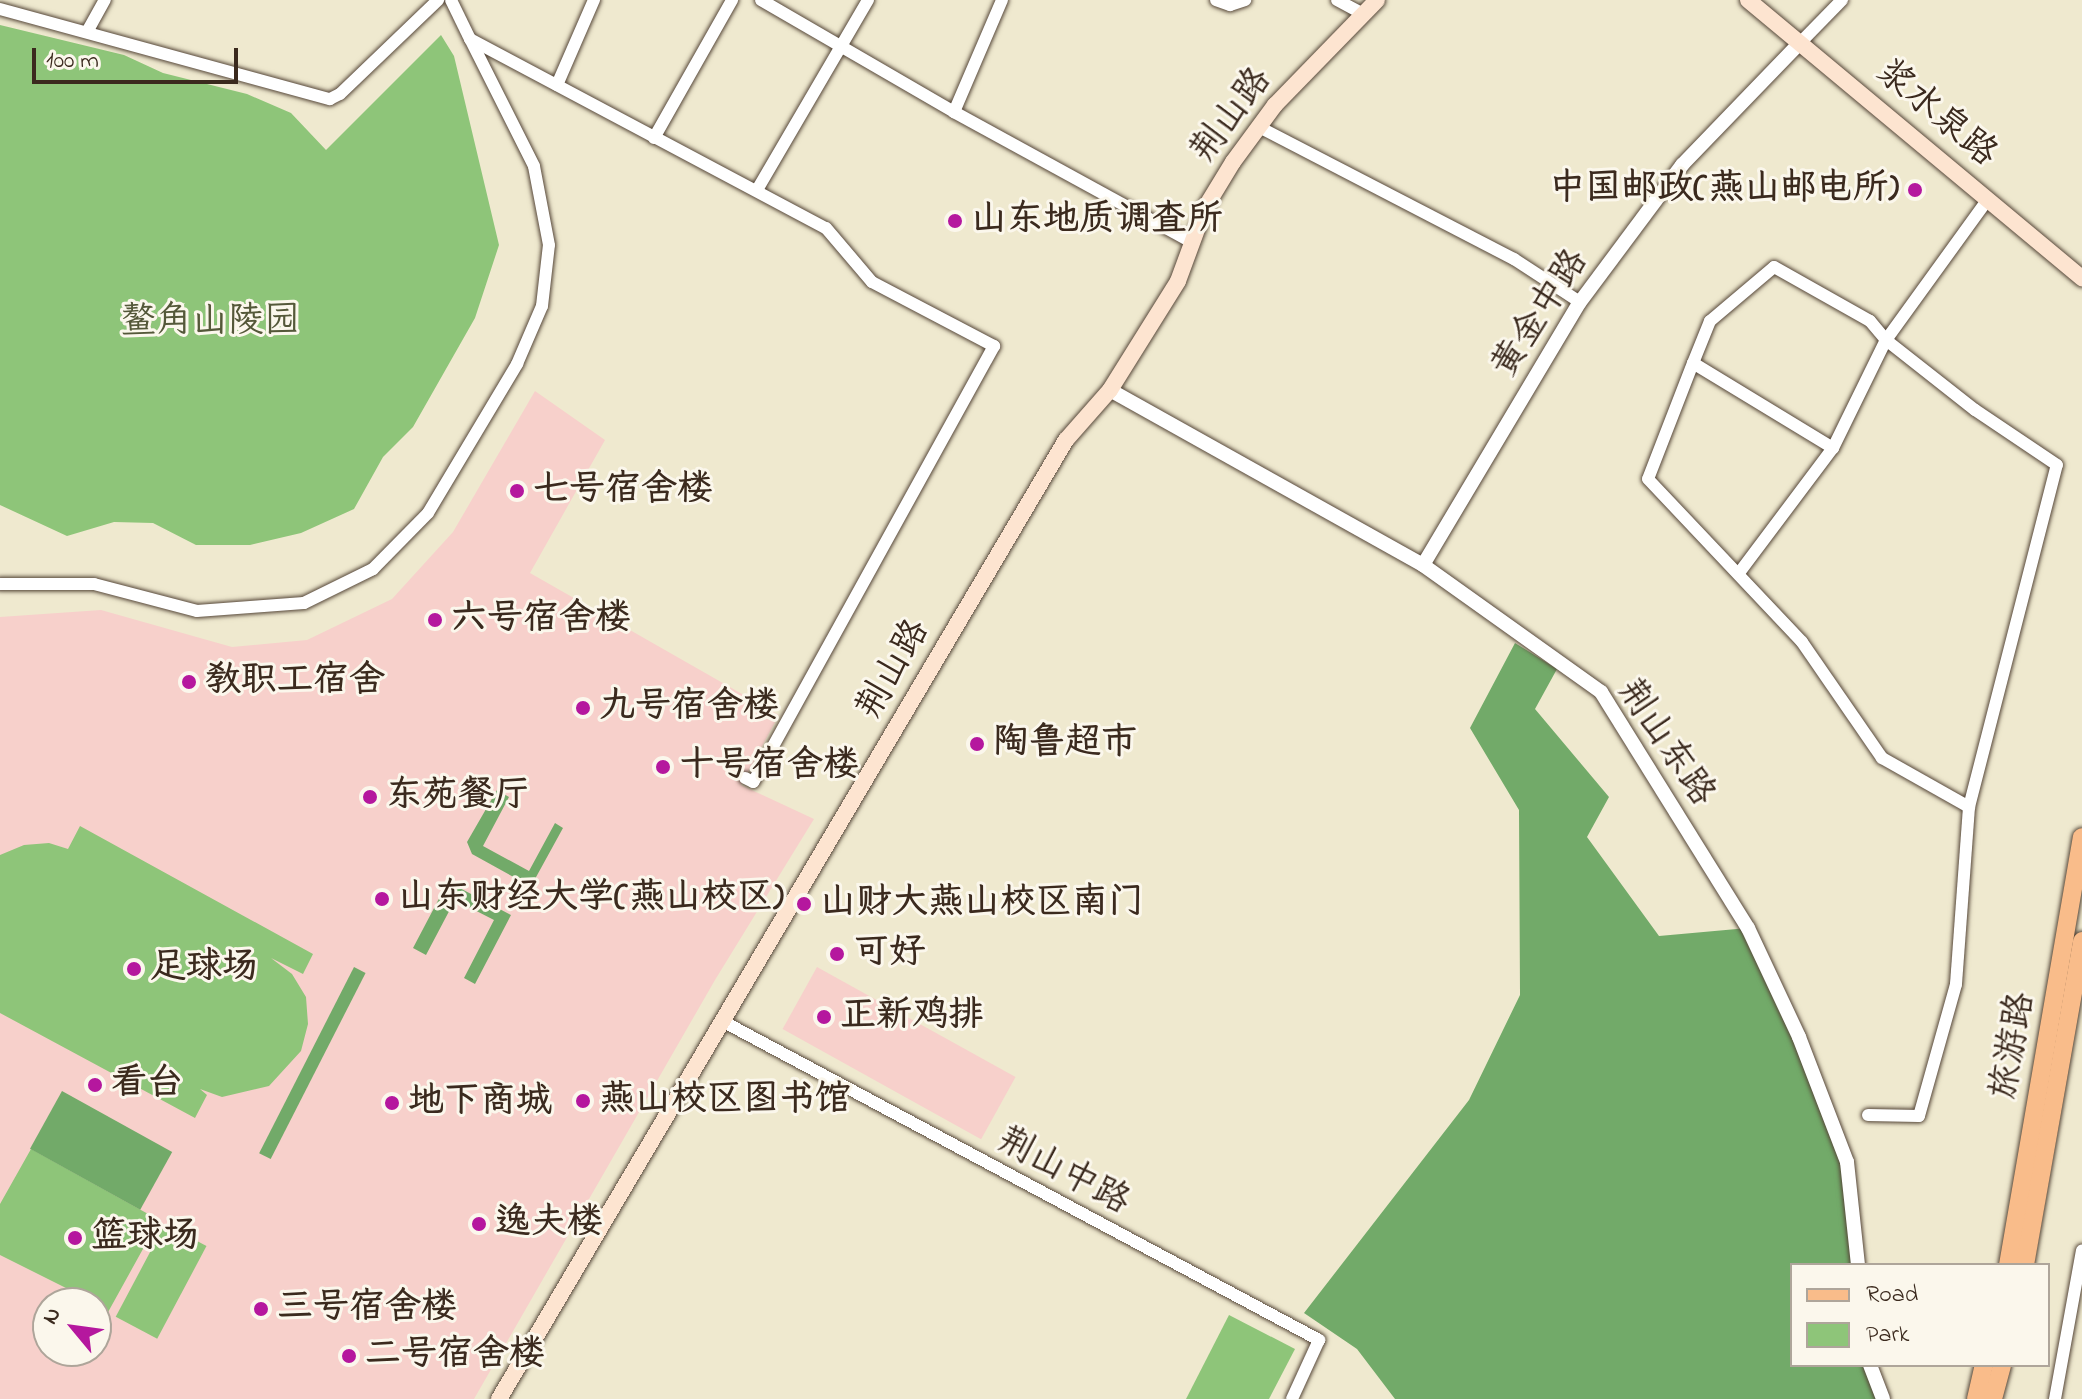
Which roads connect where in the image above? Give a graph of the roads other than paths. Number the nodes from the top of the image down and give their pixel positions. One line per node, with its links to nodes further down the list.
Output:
1 (105, 0): 17 (street)
2 (438, 0): 17 (street)
3 (451, 0): 18 (street)
4 (594, 0): 21 (street)
5 (732, 0): 24 (street)
6 (761, 0): 20 (street)
7 (868, 0): 20 (street)
8 (1002, 0): 22 (street)
9 (1216, 0): 10 (street)
10 (1245, 0)
11 (1337, 0): 16 (street)
12 (1377, 0): 16 (main road, 荆山路)
13 (1748, 0): 19 (main road, 浆水泉路)
14 (1842, 0): 19 (street)
15 (0, 9): 17 (street)
16 (1363, 14): 23 (main road, 荆山路)
17 (87, 32)
18 (470, 39): 21 (street); 36 (street)
19 (1800, 43): 26 (main road, 浆水泉路); 29 (street, 黄金中路)
20 (842, 47): 22 (street); 25 (street)
21 (557, 85): 24 (street)
22 (954, 112): 27 (street)
23 (1261, 128): 27 (main road, 荆山路); 29 (street)
24 (654, 138): 25 (street)
25 (757, 190): 37 (street)
26 (1988, 199): 28 (main road, 浆水泉路); 30 (street)
27 (1191, 242): 32 (main road, 荆山路)
28 (2082, 278)
29 (1580, 302): 34 (street, 黄金中路)
30 (1886, 340): 31 (street); 33 (street); 38 (street)
31 (1693, 363): 33 (street); 35 (street)
32 (1110, 390): 34 (street, 荆山东路); 41 (main road, 荆山路)
33 (1833, 448): 35 (street)
34 (1423, 565): 44 (street, 荆山东路)
35 (1739, 573): 38 (street)
36 (0, 584)
37 (745, 778)
38 (1969, 807): 42 (street)
39 (2082, 837): 45 (main road, 旅游路)
40 (2082, 941): 46 (main road, 旅游路)
41 (724, 1022): 50 (main road, 荆山路); 51 (street, 荆山中路)
42 (1868, 1115)
43 (2082, 1250): 55 (street)
44 (1858, 1263)
45 (2008, 1263)
46 (2025, 1263)
47 (1871, 1367): 52 (street)
48 (1984, 1367): 53 (main road)
49 (2001, 1367): 54 (main road)
50 (499, 1399)
51 (1292, 1399)
52 (1883, 1399)
53 (1976, 1399)
54 (1993, 1399)
55 (2055, 1399)

